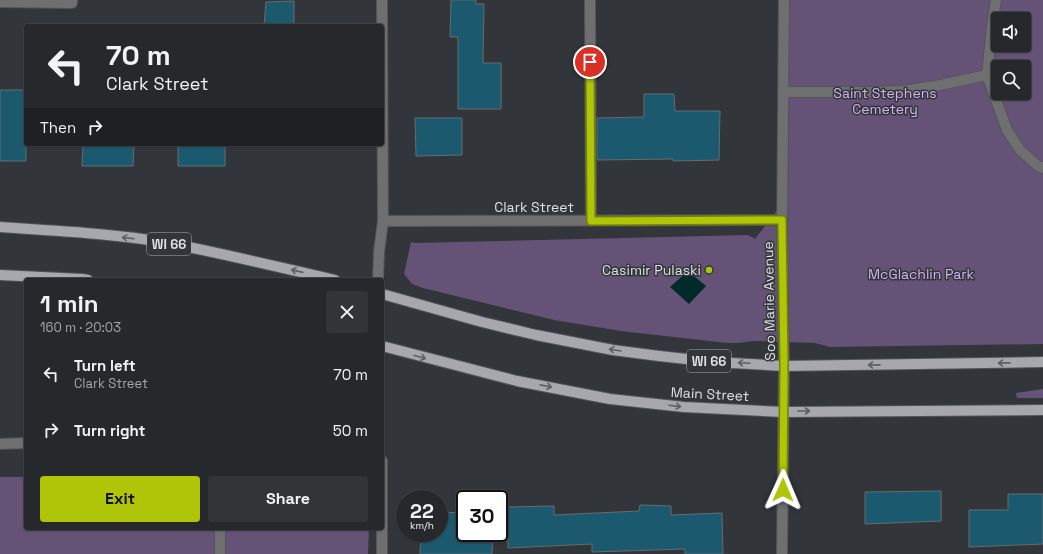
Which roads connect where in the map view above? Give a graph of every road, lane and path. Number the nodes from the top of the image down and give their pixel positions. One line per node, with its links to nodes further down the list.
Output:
1 (72, 0): 6 (street)
2 (382, 0): 7 (street)
3 (590, 0): 14 (street)
4 (784, 0): 9 (street, Soo Marie Avenue)
5 (996, 0): 8 (street)
6 (0, 2)
7 (382, 24)
8 (987, 75): 9 (street); 11 (street)
9 (783, 92): 12 (street, Soo Marie Avenue)
10 (383, 146): 13 (street)
11 (1043, 168)
12 (782, 220): 14 (street, Clark Street); 23 (street, Soo Marie Avenue)
13 (383, 221): 14 (street, Clark Street); 19 (street)
14 (591, 221)
15 (0, 227): 18 (main road, WI 66, one-way to 15)
16 (0, 275): 17 (main road)
17 (62, 278)
18 (326, 278)
19 (378, 278)
20 (384, 295): 23 (main road, WI 66, one-way to 20)
21 (384, 347): 25 (main road, Main Street, one-way to 25)
22 (1043, 362): 23 (main road, WI 66, one-way to 23)
23 (784, 366): 25 (street, Soo Marie Avenue)
24 (1043, 410): 25 (main road, Main Street, one-way to 24)
25 (784, 412): 32 (street, Soo Marie Avenue)
26 (24, 443): 27 (street)
27 (0, 444)
28 (220, 530): 30 (street)
29 (382, 530): 31 (street)
30 (220, 554)
31 (382, 554)
32 (782, 554)

